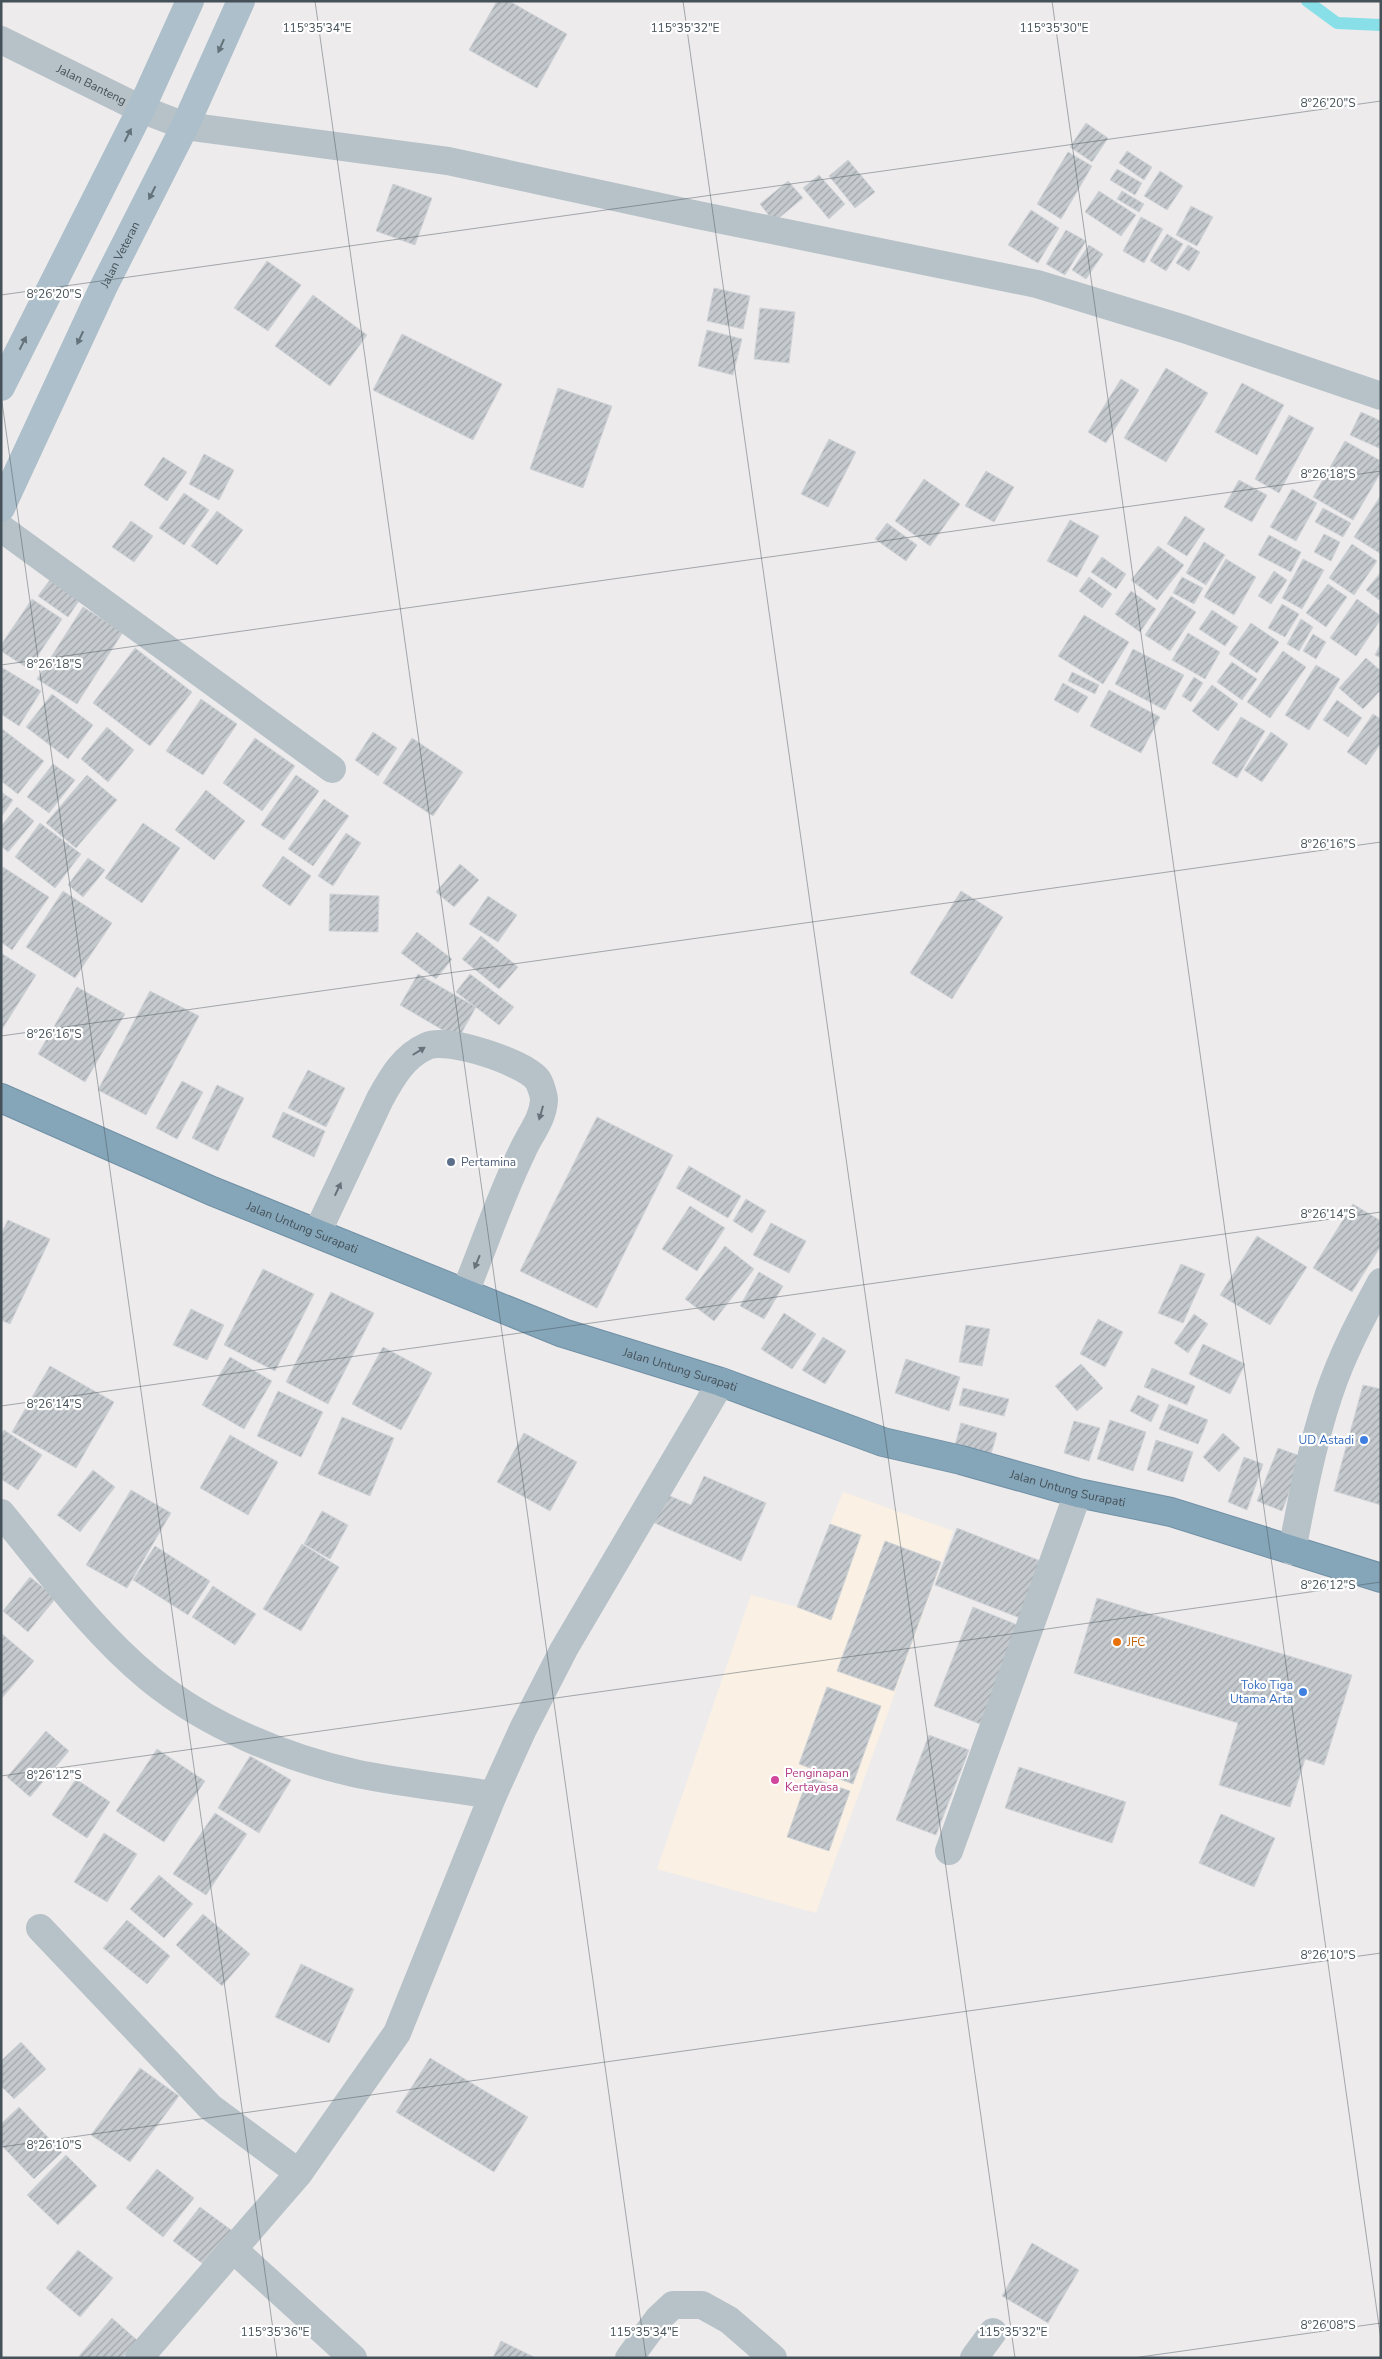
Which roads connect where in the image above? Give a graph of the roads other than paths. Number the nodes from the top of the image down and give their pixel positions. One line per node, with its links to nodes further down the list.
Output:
1 (190, 1): 4 (main road)
2 (241, 1): 5 (main road, Jalan Veteran, one-way to 5)
3 (1, 40): 4 (street, Jalan Banteng)
4 (141, 109): 5 (street, Jalan Banteng); 6 (main road, one-way to 4)
5 (185, 126): 7 (street, Jalan Banteng); 8 (main road, Jalan Veteran, one-way to 8)
6 (1, 387)
7 (1381, 396)
8 (1, 508)
9 (1, 528): 10 (street)
10 (332, 769)
11 (1, 1098): 12 (highway, Jalan Untung Surapati)
12 (317, 1233): 14 (highway, Jalan Untung Surapati); 14 (street, one-way to 14)
13 (1381, 1282): 18 (street)
14 (465, 1292): 15 (highway, Jalan Untung Surapati)
15 (721, 1382): 16 (highway, Jalan Untung Surapati); 20 (street)
16 (1078, 1493): 18 (highway, Jalan Untung Surapati); 21 (street)
17 (1, 1513): 20 (street)
18 (1292, 1551): 19 (highway, Jalan Untung Surapati)
19 (1381, 1578)
20 (493, 1795): 23 (street)
21 (949, 1852)
22 (40, 1928): 23 (street)
23 (299, 2173): 24 (street)
24 (234, 2250): 26 (street); 27 (street)
25 (993, 2332): 30 (street)
26 (139, 2358)
27 (353, 2358)
28 (629, 2358): 29 (street)
29 (773, 2358)
30 (974, 2358)

